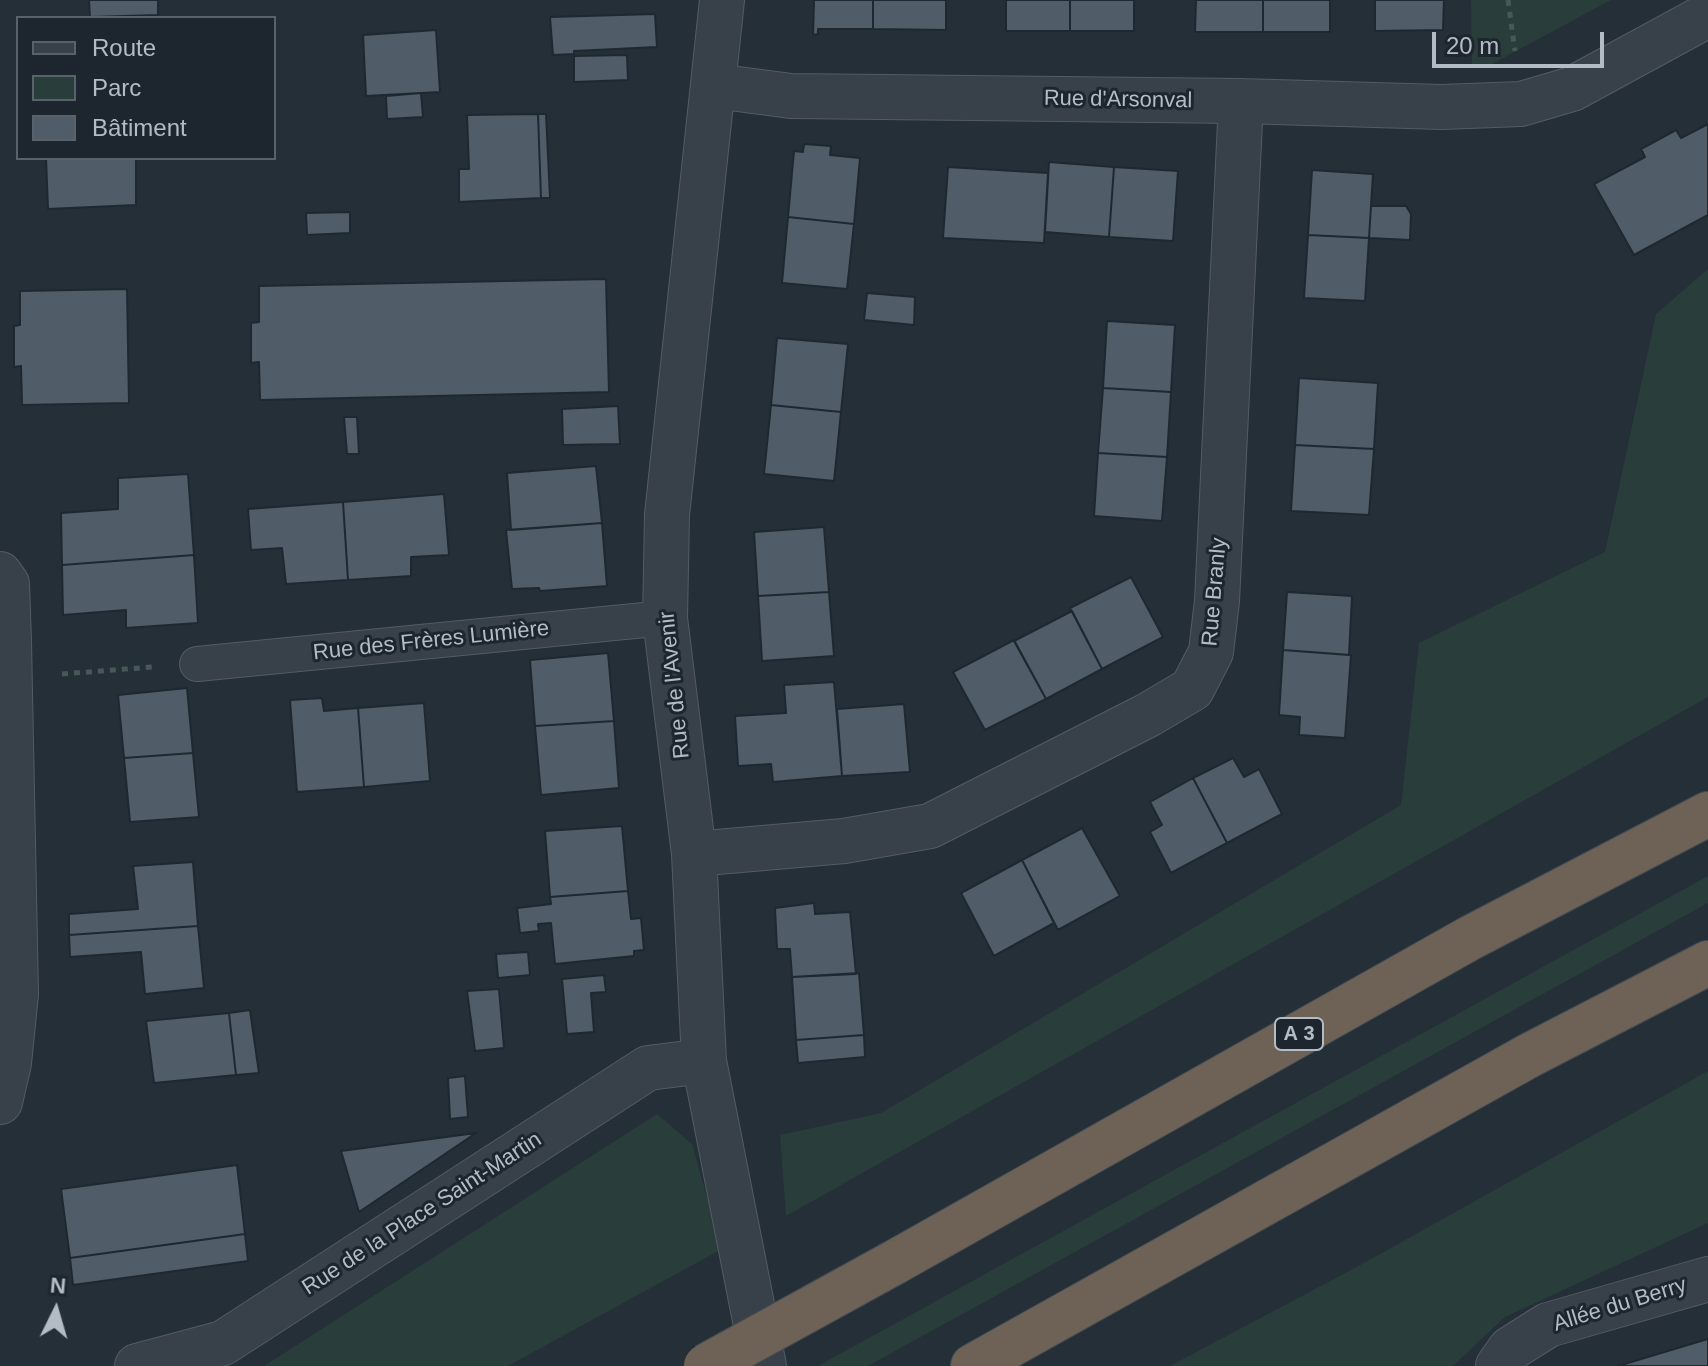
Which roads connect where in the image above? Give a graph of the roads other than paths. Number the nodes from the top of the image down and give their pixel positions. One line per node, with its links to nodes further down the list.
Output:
1 (722, 0): 3 (street, Rue de l'Avenir)
2 (1708, 15): 4 (street, Rue d'Arsonval)
3 (715, 86): 4 (street, Rue d'Arsonval); 6 (street, Rue de l'Avenir)
4 (1241, 101): 9 (street, Rue Branly)
5 (0, 574): 12 (street)
6 (665, 618): 7 (lane, Rue des Frères Lumière); 9 (street, Rue de l'Avenir)
7 (197, 664)
8 (1708, 814): 15 (highway, A 3, bridge)
9 (694, 854): 11 (street, Rue de l'Avenir)
10 (1708, 963): 17 (highway)
11 (704, 1061): 14 (street, Rue de la Place Saint-Martin); 16 (street, Rue de l'Avenir)
12 (0, 1102)
13 (1708, 1279): 18 (street, Allée du Berry)
14 (137, 1366)
15 (706, 1366)
16 (764, 1366)
17 (973, 1366)
18 (1498, 1366)

